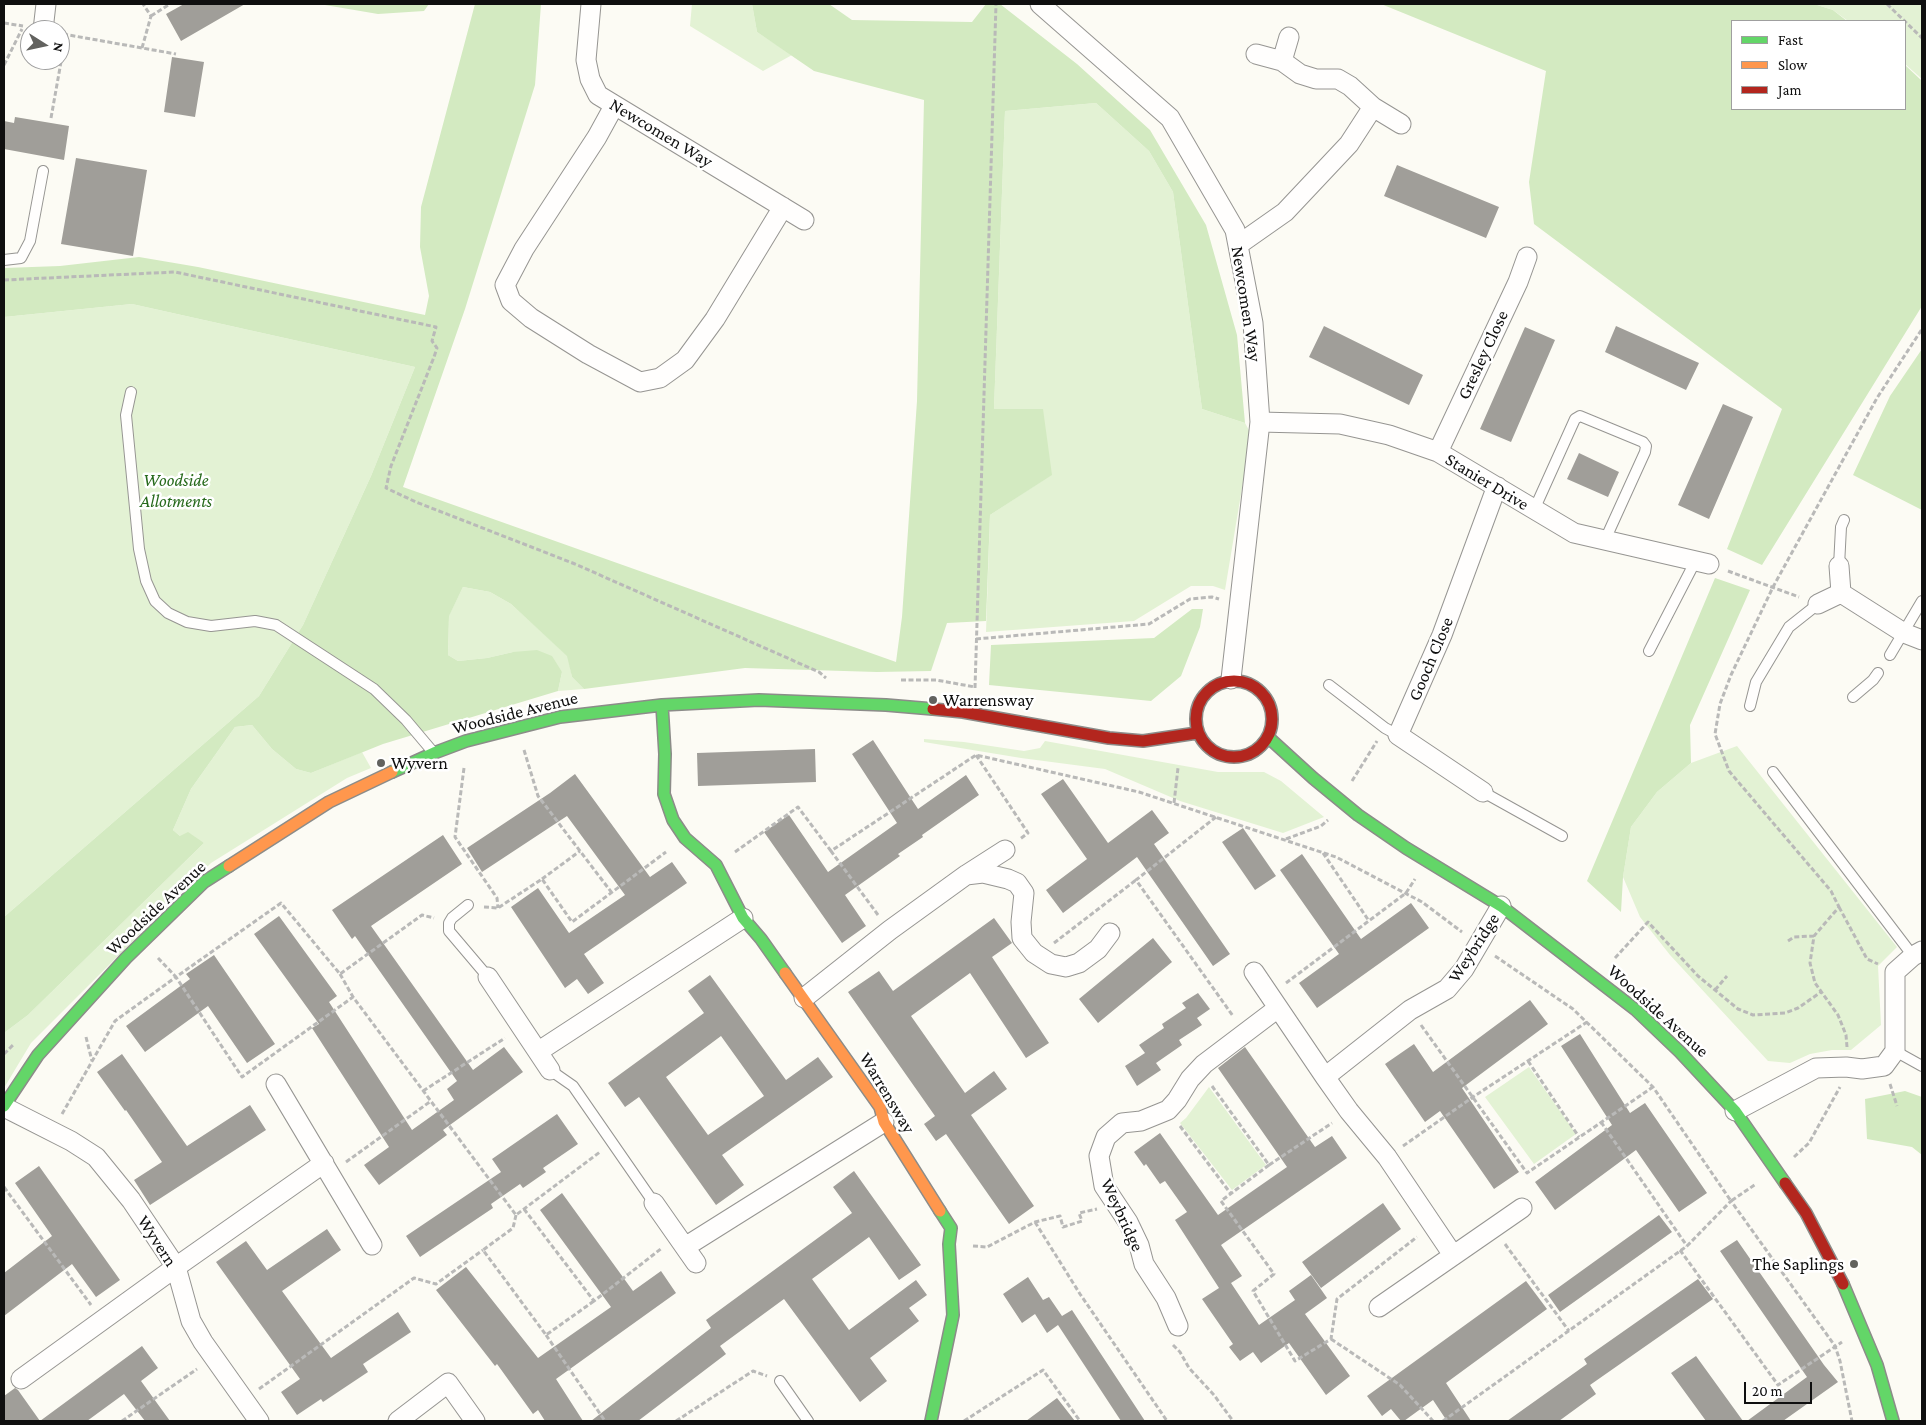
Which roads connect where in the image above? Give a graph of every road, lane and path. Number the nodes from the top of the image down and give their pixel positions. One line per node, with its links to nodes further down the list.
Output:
1 (46, 4): 9 (street)
2 (143, 4): 8 (path)
3 (170, 4): 8 (path)
4 (591, 4): 22 (street, Newcomen Way)
5 (996, 4): 49 (path)
6 (1040, 4): 29 (street, Newcomen Way)
7 (1887, 4): 10 (path)
8 (150, 16): 16 (path)
9 (44, 20)
10 (1903, 20)
11 (1906, 22): 15 (path)
12 (20, 35): 20 (path)
13 (70, 35): 16 (path)
14 (1289, 37): 19 (street)
15 (1922, 38)
16 (142, 48): 17 (path)
17 (176, 54)
18 (1256, 54): 19 (street)
19 (1282, 61): 23 (street)
20 (4, 65)
21 (60, 70): 24 (path)
22 (614, 106): 27 (street, Newcomen Way); 27 (street)
23 (1373, 107): 25 (street); 29 (street)
24 (51, 118)
25 (1401, 124)
26 (43, 171): 31 (lane)
27 (783, 208): 28 (street, Newcomen Way)
28 (804, 220)
29 (1238, 245): 35 (street, Newcomen Way)
30 (1527, 257): 36 (street, Gresley Close)
31 (4, 260)
32 (4, 280): 55 (path)
33 (1922, 329): 43 (path)
34 (131, 392): 65 (lane)
35 (1260, 422): 36 (street, Stanier Drive); 47 (street, Newcomen Way)
36 (1438, 452): 37 (street, Stanier Drive)
37 (1498, 487): 38 (street, Stanier Drive); 62 (street, Gooch Close)
38 (1534, 510): 40 (street, Stanier Drive); 40 (lane)
39 (1844, 520): 42 (lane)
40 (1605, 540): 41 (street, Stanier Drive)
41 (1702, 562): 43 (path); 51 (lane)
42 (1839, 566): 44 (street)
43 (1773, 587): 46 (path); 91 (path)
44 (1841, 593): 46 (street); 48 (street)
45 (1922, 601): 48 (lane)
46 (1818, 604): 60 (lane)
47 (1239, 606): 49 (path); 54 (street, Newcomen Way)
48 (1904, 633): 50 (street); 52 (lane)
49 (976, 639): 56 (path)
50 (1922, 640)
51 (1649, 651)
52 (1890, 655)
53 (1878, 673): 58 (lane)
54 (1231, 679): 63 (street); 64 (street)
55 (828, 680)
56 (897, 680)
57 (1329, 685): 62 (lane)
58 (1853, 698)
59 (662, 705): 61 (street, Woodside Avenue); 63 (street, Woodside Avenue); 76 (street, Warrensway)
60 (1750, 706)
61 (516, 727): 65 (street, Woodside Avenue); 79 (path)
62 (1391, 731): 70 (path); 71 (street)
63 (1197, 733): 64 (street)
64 (1268, 737): 90 (street, Woodside Avenue)
65 (434, 753): 137 (street, Woodside Avenue)
66 (976, 755): 72 (path); 78 (path); 80 (path)
67 (465, 764): 92 (path)
68 (1178, 768): 72 (path)
69 (1773, 772): 102 (lane)
70 (1351, 783)
71 (1483, 792): 75 (lane)
72 (1174, 803): 73 (path)
73 (1216, 817): 77 (path); 86 (path)
74 (1328, 820): 77 (path)
75 (1562, 836)
76 (685, 838): 82 (street, Warrensway); 87 (path)
77 (1285, 840): 81 (path)
78 (1005, 850): 83 (street)
79 (580, 851): 85 (path); 87 (path)
80 (831, 851): 82 (path); 96 (path)
81 (1323, 852): 88 (path); 94 (path)
82 (716, 865): 93 (street, Warrensway)
83 (966, 875): 96 (street); 104 (street)
84 (1416, 878): 88 (path)
85 (542, 879): 87 (path); 92 (path)
86 (1136, 880): 104 (path); 120 (path)
87 (612, 893)
88 (1406, 893): 94 (path); 98 (path)
89 (468, 904): 92 (path); 95 (lane)
90 (1501, 906): 117 (street, Weybridge); 140 (street, Woodside Avenue)
91 (1839, 907): 99 (path); 107 (path)
92 (498, 908)
93 (743, 918): 115 (street, Warrensway); 122 (street)
94 (1369, 921): 116 (path)
95 (449, 923): 108 (path); 110 (lane)
96 (890, 930): 115 (street)
97 (1110, 933): 104 (street)
98 (1465, 934)
99 (1814, 936): 100 (path); 113 (path)
100 (1788, 941)
101 (1488, 950): 118 (path)
102 (1918, 953): 107 (street)
103 (157, 956): 111 (path)
104 (1037, 956)
105 (1615, 958): 112 (path)
106 (1254, 972): 116 (street)
107 (1895, 972): 123 (street)
108 (340, 974): 111 (path); 114 (path)
109 (1727, 976): 112 (path)
110 (488, 977): 119 (street)
111 (176, 978): 114 (path); 125 (path)
112 (1715, 990): 113 (path)
113 (1822, 992): 124 (path)
114 (353, 997): 134 (path)
115 (804, 998): 141 (street, Warrensway)
116 (1274, 1002): 120 (street, Weybridge); 130 (street)
117 (1410, 1010): 130 (street, Weybridge); 135 (path)
118 (1587, 1022): 126 (path); 133 (path)
119 (522, 1027): 122 (street); 134 (path)
120 (1245, 1032): 128 (street, Weybridge)
121 (86, 1035): 125 (path)
122 (539, 1051): 129 (street)
123 (1895, 1051): 127 (lane); 140 (street)
124 (1847, 1055)
125 (92, 1061): 143 (path)
126 (1528, 1061): 135 (path); 144 (path)
127 (1922, 1066)
128 (1200, 1068): 138 (street, Weybridge); 148 (path)
129 (550, 1070): 145 (lane)
130 (1325, 1077): 139 (street)
131 (1844, 1078): 147 (path)
132 (276, 1084): 149 (street)
133 (1653, 1087): 144 (path); 153 (path)
134 (423, 1091): 136 (path)
135 (1473, 1097): 144 (path); 146 (path)
136 (431, 1101): 149 (path); 158 (path)
137 (4, 1107): 143 (street, Wyvern)
138 (1168, 1110): 152 (path); 155 (street, Weybridge)
139 (1349, 1111): 146 (street); 148 (path)
140 (1735, 1111): 200 (street, Woodside Avenue)
141 (884, 1122): 162 (street); 163 (street, Warrensway)
142 (1601, 1122): 165 (path)
143 (52, 1131): 170 (street, Wyvern)
144 (1580, 1137)
145 (612, 1143): 154 (lane); 157 (path)
146 (1387, 1157): 160 (street)
147 (1792, 1159)
148 (1270, 1165): 152 (path)
149 (327, 1168): 164 (street); 170 (street)
150 (1762, 1179): 153 (path)
151 (4, 1187): 173 (path)
152 (1231, 1194): 177 (path)
153 (1731, 1201): 165 (path); 179 (path)
154 (654, 1203): 162 (street)
155 (1117, 1205): 159 (path); 174 (street, Weybridge)
156 (1522, 1208): 161 (street)
157 (524, 1209): 158 (path); 171 (path)
158 (516, 1215): 166 (path)
159 (1035, 1222): 163 (path); 195 (path)
160 (1434, 1224): 168 (street); 177 (path)
161 (1493, 1228): 168 (street); 175 (path)
162 (681, 1242): 169 (street); 171 (path)
163 (949, 1244): 192 (street, Warrensway)
164 (372, 1245)
165 (1687, 1246): 167 (path)
166 (483, 1250): 176 (path); 183 (path)
167 (1680, 1250): 175 (path); 179 (path)
168 (1453, 1255): 172 (street)
169 (696, 1263)
170 (176, 1267): 173 (street); 180 (street, Wyvern)
171 (594, 1301): 176 (path)
172 (1378, 1307)
173 (102, 1320): 181 (street)
174 (1178, 1326): 196 (path)
175 (1569, 1331): 198 (path)
176 (546, 1335): 189 (path)
177 (1331, 1339): 197 (path)
178 (1846, 1340): 179 (path)
179 (1835, 1346): 199 (path)
180 (214, 1357): 183 (street, Wyvern); 184 (path)
181 (21, 1379)
182 (780, 1381): 190 (path); 191 (lane)
183 (244, 1400): 186 (street, Wyvern)
184 (128, 1420): 185 (path)
185 (122, 1421)
186 (259, 1421)
187 (398, 1421): 188 (street)
188 (475, 1421)
189 (605, 1421)
190 (676, 1421)
191 (808, 1421)
192 (930, 1421)
193 (964, 1421): 194 (path)
194 (1080, 1421)
195 (1167, 1421)
196 (1233, 1421)
197 (1433, 1421)
198 (1443, 1421)
199 (1852, 1421)
200 (1893, 1421)

